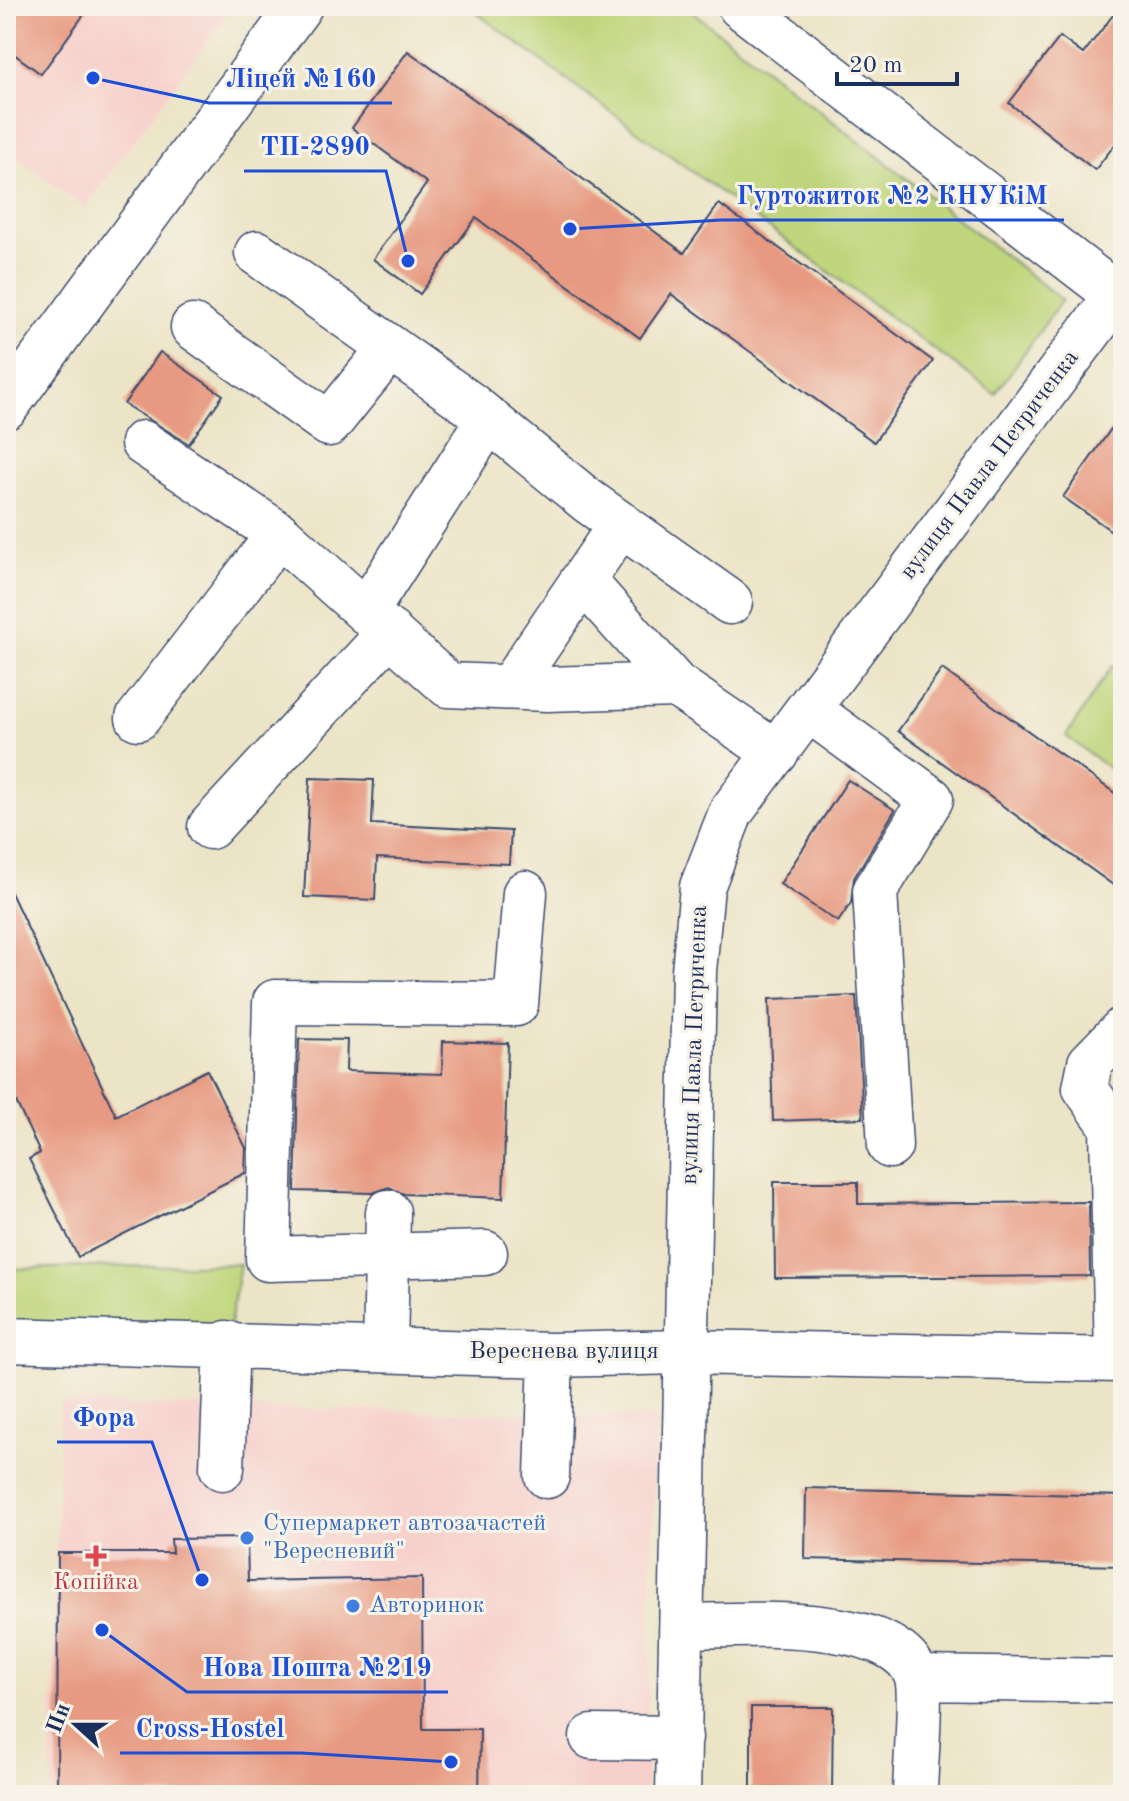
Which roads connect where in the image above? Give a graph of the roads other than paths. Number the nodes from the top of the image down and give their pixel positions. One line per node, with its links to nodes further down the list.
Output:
1 (300, 6): 7 (street)
2 (740, 6): 4 (street)
3 (257, 253): 6 (street)
4 (1121, 294): 17 (street, вулиця Павла Петриченка)
5 (193, 327): 6 (street)
6 (390, 348): 8 (street)
7 (6, 407)
8 (489, 419): 10 (street); 14 (street)
9 (143, 443): 11 (street)
10 (621, 524): 12 (street); 13 (street)
11 (279, 534): 14 (street); 18 (street)
12 (583, 580): 15 (street); 16 (street)
13 (730, 602)
14 (379, 621): 16 (street); 20 (street)
15 (676, 685): 16 (street); 19 (street)
16 (510, 687)
17 (808, 709): 19 (street, вулиця Павла Петриченка); 23 (street)
18 (138, 718)
19 (776, 753): 30 (street, вулиця Павла Петриченка)
20 (210, 827)
21 (525, 893): 26 (street)
22 (1123, 1029): 32 (street)
23 (890, 1146)
24 (388, 1212): 26 (street)
25 (485, 1253): 26 (street)
26 (387, 1258): 29 (street)
27 (6, 1340): 28 (street, Вереснева вулиця)
28 (227, 1343): 29 (street, Вереснева вулиця); 33 (street)
29 (385, 1350): 31 (street, Вереснева вулиця)
30 (684, 1352): 31 (street, Вереснева вулиця); 32 (street, Вереснева вулиця); 35 (street, вулиця Павла Петриченка)
31 (551, 1355): 34 (street)
32 (1120, 1360)
33 (222, 1468)
34 (547, 1476)
35 (683, 1626): 36 (street); 39 (street, вулиця Павла Петриченка)
36 (917, 1678): 37 (street); 41 (street)
37 (1123, 1681)
38 (592, 1737): 39 (street)
39 (680, 1738): 40 (street, вулиця Павла Петриченка)
40 (678, 1795)
41 (915, 1795)

